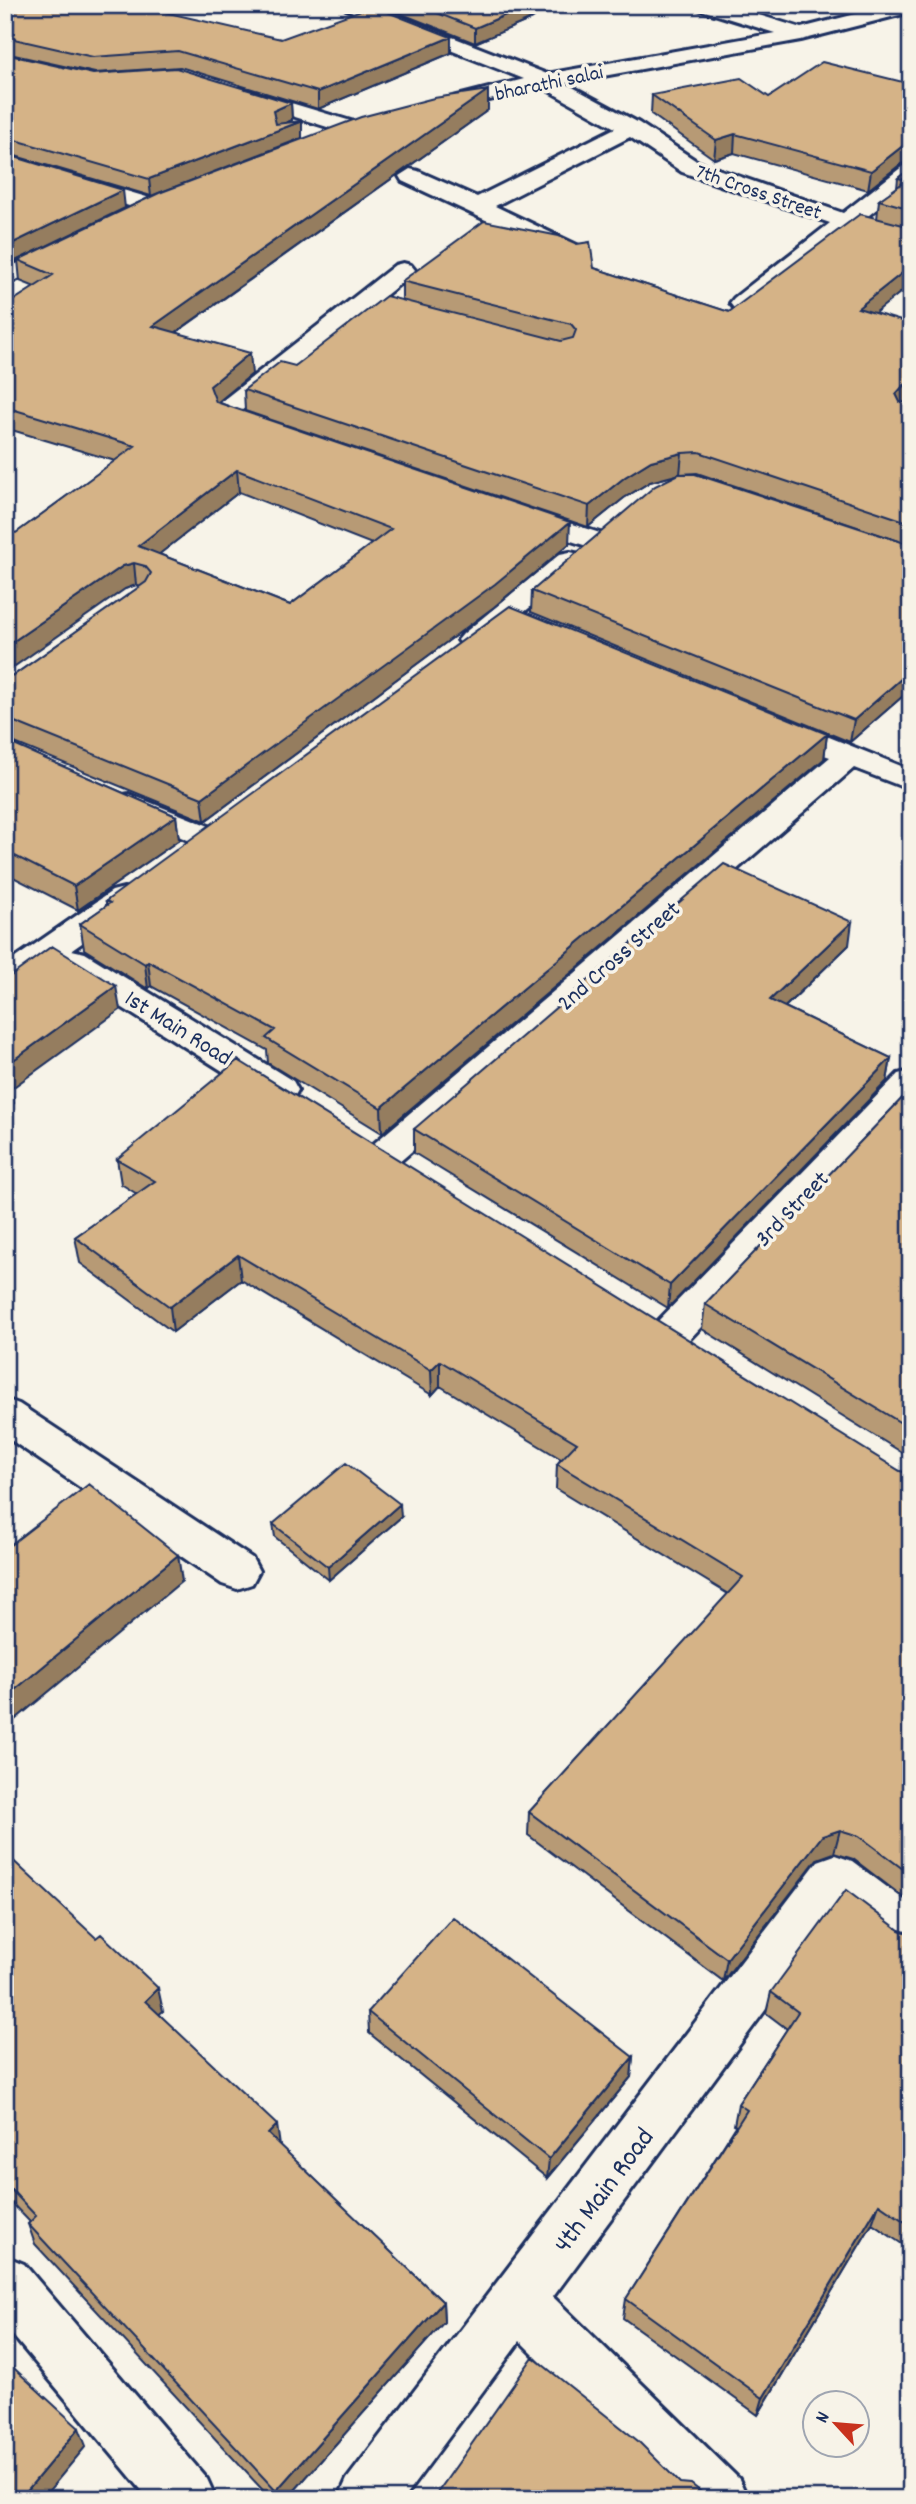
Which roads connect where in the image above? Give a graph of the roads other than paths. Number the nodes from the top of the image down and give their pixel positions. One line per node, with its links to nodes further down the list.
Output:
1 (354, 5): 5 (street, 7th Cross Street)
2 (705, 5): 4 (street)
3 (911, 6): 4 (street, bharathi salai)
4 (801, 34): 5 (street, bharathi salai)
5 (544, 80): 7 (street, bharathi salai); 9 (street, 7th Cross Street)
6 (220, 88): 10 (street)
7 (416, 112)
8 (378, 122): 10 (street)
9 (631, 128): 17 (street); 19 (street, 7th Cross Street)
10 (353, 129): 11 (street)
11 (315, 144)
12 (5, 161): 16 (street)
13 (911, 171): 19 (street)
14 (410, 176): 17 (street)
15 (177, 197): 16 (street)
16 (152, 206): 18 (street)
17 (477, 206): 22 (street)
18 (127, 218)
19 (845, 221): 20 (street, 7th Cross Street); 26 (street)
20 (911, 239)
21 (78, 242): 24 (street)
22 (577, 254)
23 (403, 270): 25 (street)
24 (5, 278)
25 (364, 302): 27 (street); 28 (street)
26 (742, 303)
27 (390, 308)
28 (296, 440)
29 (490, 505): 30 (street)
30 (451, 656)
31 (800, 734): 32 (street)
32 (851, 755): 33 (street); 41 (street, 2nd Cross Street)
33 (911, 781)
34 (106, 793): 35 (street)
35 (208, 837)
36 (142, 885): 37 (street)
37 (53, 948): 38 (street); 40 (street, 1st Main Road)
38 (5, 982)
39 (911, 1083): 43 (street, 3rd Street)
40 (313, 1110)
41 (419, 1176)
42 (637, 1312): 43 (street)
43 (671, 1333): 44 (street)
44 (705, 1354)
45 (5, 1415): 46 (street)
46 (237, 1571)
47 (911, 1934): 49 (street, 4th Main Road)
48 (5, 2283): 50 (street)
49 (519, 2301): 51 (street, 4th Main Road); 52 (street)
50 (187, 2499)
51 (367, 2499)
52 (719, 2499)

